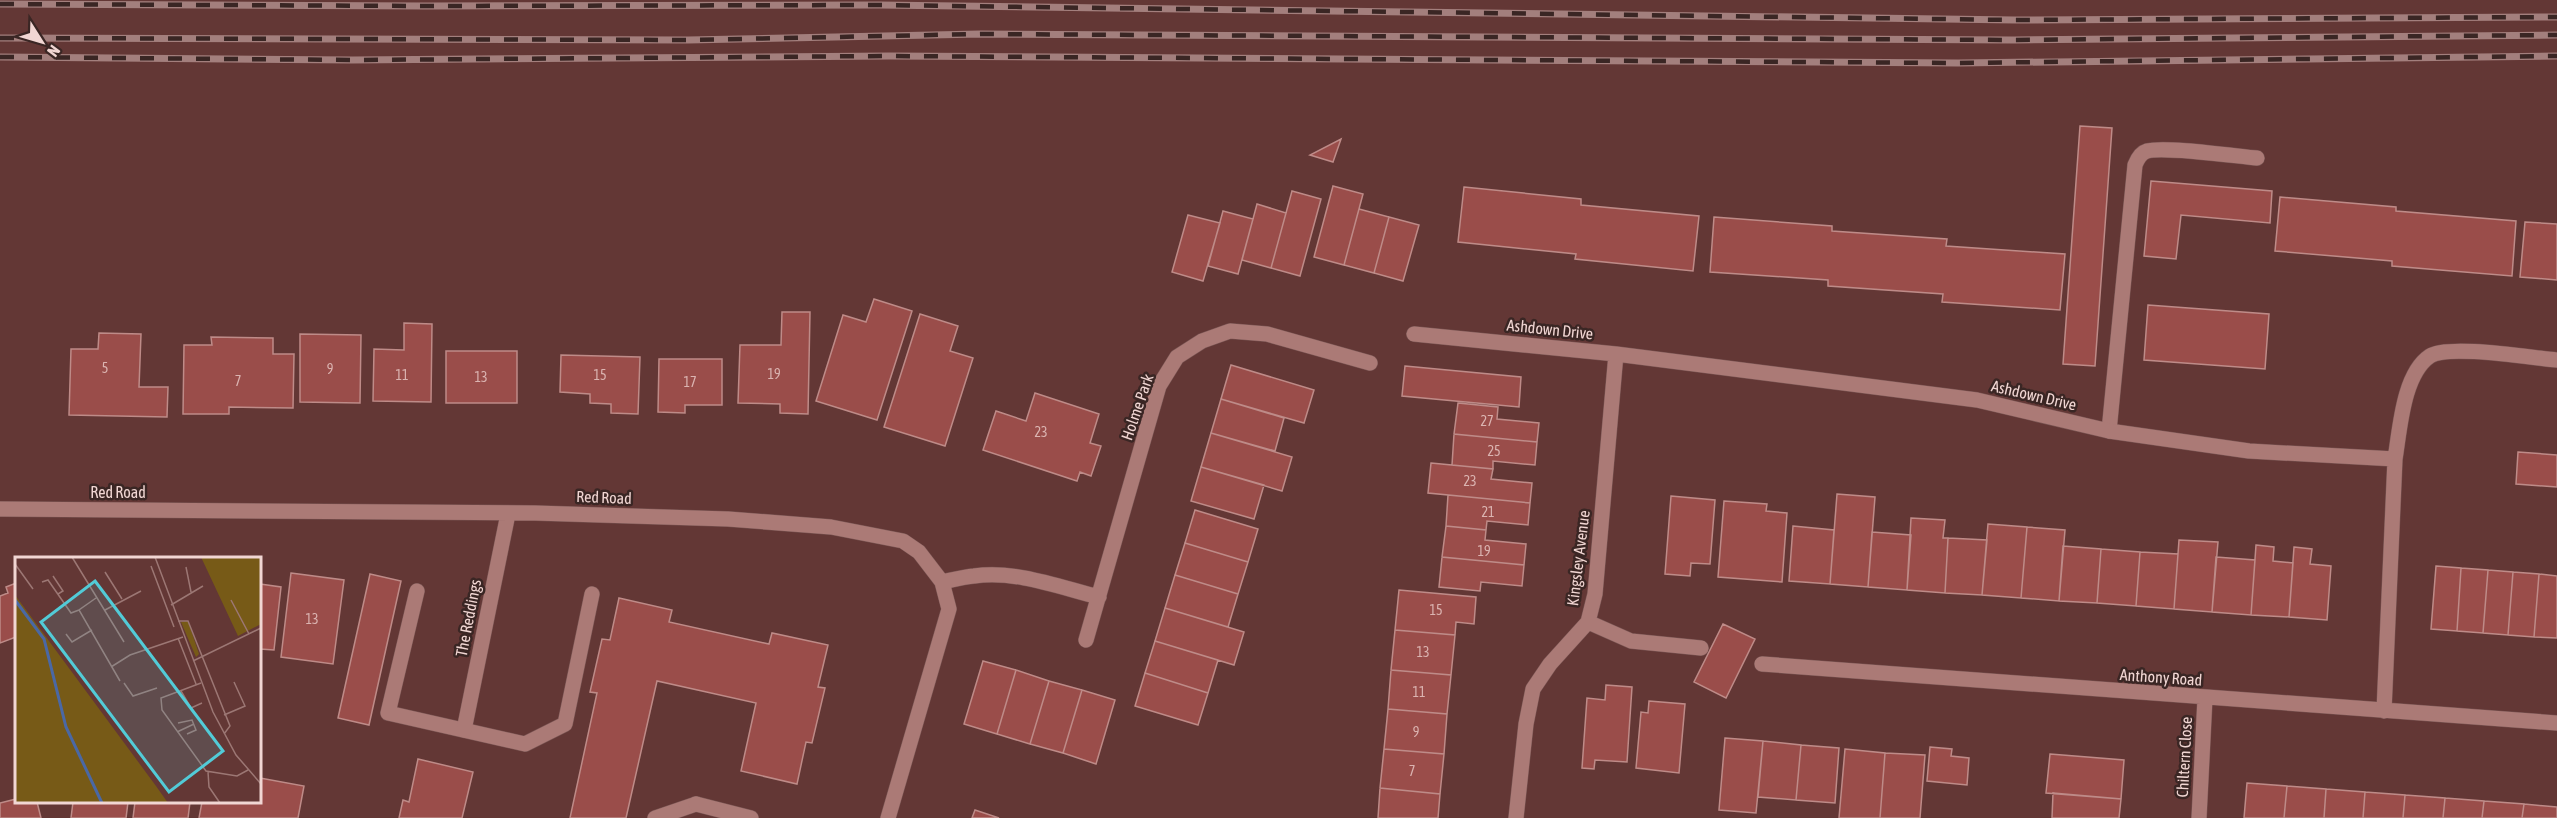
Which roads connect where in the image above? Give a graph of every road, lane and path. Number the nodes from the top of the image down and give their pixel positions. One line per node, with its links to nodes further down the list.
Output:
1 (2257, 158): 6 (street)
2 (1414, 334): 3 (street, Ashdown Drive)
3 (1616, 354): 6 (street, Ashdown Drive); 14 (street, Kingsley Avenue)
4 (2557, 360): 7 (street)
5 (1370, 363): 13 (street, Holme Park)
6 (2109, 430): 7 (street, Ashdown Drive)
7 (2395, 459): 19 (street)
8 (0, 509): 9 (street, Red Road)
9 (508, 514): 10 (street, Red Road); 21 (street, The Reddings)
10 (942, 582): 13 (street); 24 (street, Red Road)
11 (417, 591): 21 (street)
12 (592, 594): 21 (street)
13 (1099, 597): 15 (street, Holme Park)
14 (1588, 622): 16 (street); 25 (street, Kingsley Avenue)
15 (1086, 640)
16 (1701, 648)
17 (1762, 664): 18 (street, Anthony Road)
18 (2205, 698): 19 (street, Anthony Road); 26 (street, Chiltern Close)
19 (2384, 711): 20 (street, Anthony Road)
20 (2557, 723)
21 (464, 730)
22 (655, 818): 23 (street)
23 (751, 818)
24 (888, 818)
25 (1516, 818)
26 (2199, 818)

